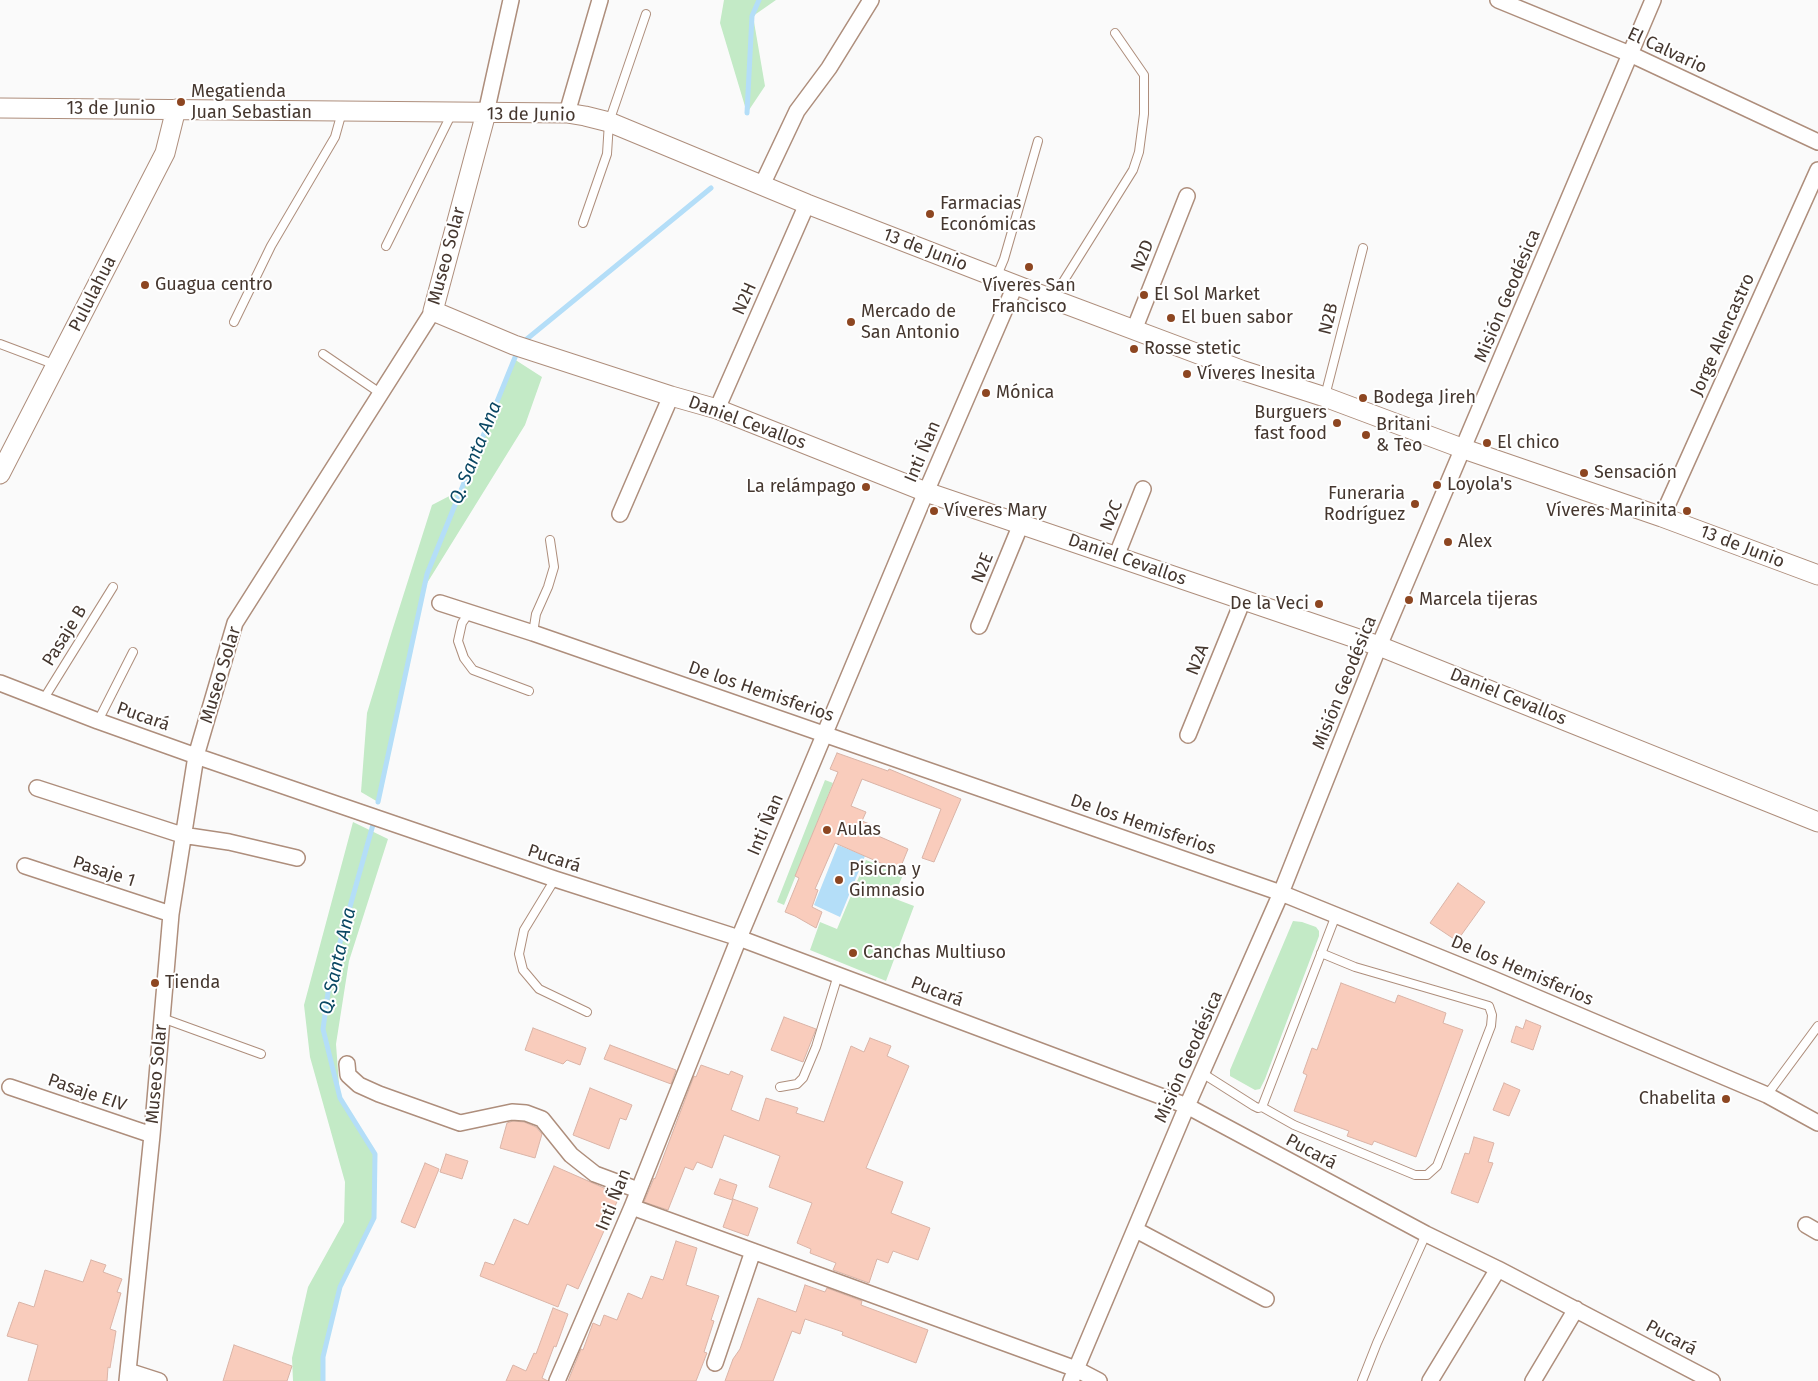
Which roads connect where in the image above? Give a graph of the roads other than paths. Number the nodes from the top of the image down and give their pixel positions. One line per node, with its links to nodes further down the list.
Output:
1 (511, 0): 14 (street, Museo Solar)
2 (600, 0): 13 (street)
3 (871, 0): 19 (street)
4 (1498, 0): 8 (street, El Calvario)
5 (1653, 0): 8 (street, Misión Geodésica)
6 (646, 14): 15 (lane)
7 (1115, 33): 27 (lane)
8 (1630, 54): 17 (street, El Calvario); 38 (street, Misión Geodésica)
9 (0, 108): 10 (street, 13 de Junio)
10 (176, 110): 11 (street, 13 de Junio); 33 (street, Pululahua)
11 (342, 112): 12 (street, 13 de Junio); 29 (lane)
12 (452, 113): 14 (street, 13 de Junio); 23 (lane)
13 (567, 113): 14 (street, 13 de Junio); 15 (street, 13 de Junio)
14 (486, 114): 28 (street, Museo Solar)
15 (609, 122): 19 (street, 13 de Junio); 22 (lane)
16 (1038, 141): 25 (lane)
17 (1818, 142)
18 (1818, 170): 43 (street, Jorge Alencastro)
19 (762, 185): 21 (street, 13 de Junio)
20 (1187, 196): 30 (street, N2D)
21 (807, 204): 25 (street, 13 de Junio); 37 (street, N2H)
22 (583, 223)
23 (386, 246)
24 (1362, 248): 36 (lane, N2B)
25 (996, 278): 26 (street, 13 de Junio)
26 (1015, 286): 27 (street, 13 de Junio); 41 (street, Inti Ñan)
27 (1052, 300): 30 (street, 13 de Junio)
28 (433, 311): 34 (street, Museo Solar); 35 (street, Daniel Cevallos)
29 (234, 322)
30 (1134, 330): 36 (street, 13 de Junio)
31 (0, 344): 33 (lane)
32 (323, 354): 34 (lane)
33 (56, 365): 39 (street, Pululahua)
34 (380, 393): 62 (street, Museo Solar)
35 (671, 396): 37 (street, Daniel Cevallos); 42 (street)
36 (1325, 397): 38 (street, 13 de Junio)
37 (717, 409): 41 (street, Daniel Cevallos)
38 (1464, 449): 43 (street, 13 de Junio); 54 (street, Misión Geodésica)
39 (0, 474)
40 (1143, 489): 46 (street, N2C)
41 (926, 492): 44 (street, Daniel Cevallos); 60 (street, Inti Ñan)
42 (620, 514)
43 (1662, 516): 47 (street, 13 de Junio)
44 (1021, 524): 46 (street, Daniel Cevallos); 52 (street, N2E)
45 (550, 540): 53 (lane)
46 (1116, 556): 49 (street, Daniel Cevallos)
47 (1818, 575)
48 (113, 587): 58 (lane, Pasaje B)
49 (1243, 600): 54 (street, Daniel Cevallos); 61 (street, N2A)
50 (440, 603): 51 (street, De los Hemisferios)
51 (469, 613): 53 (street, De los Hemisferios); 57 (lane)
52 (979, 626)
53 (533, 633): 60 (street, De los Hemisferios)
54 (1379, 646): 64 (street, Daniel Cevallos); 69 (street, Misión Geodésica)
55 (133, 652): 59 (lane)
56 (0, 683): 58 (street, Pucará)
57 (529, 692)
58 (43, 700): 59 (street, Pucará)
59 (98, 721): 62 (street, Pucará)
60 (825, 734): 69 (street, De los Hemisferios); 72 (street, Inti Ñan)
61 (1188, 736)
62 (196, 756): 65 (street, Museo Solar); 68 (street, Pucará)
63 (37, 788): 65 (street)
64 (1818, 822)
65 (182, 835): 66 (street); 70 (street, Museo Solar)
66 (297, 858)
67 (25, 866): 70 (street, Pasaje 1)
68 (555, 879): 72 (street, Pucará); 75 (lane)
69 (1281, 893): 71 (street, De los Hemisferios); 80 (street, Misión Geodésica)
70 (171, 914): 76 (street, Museo Solar)
71 (1336, 915): 73 (lane); 83 (street, De los Hemisferios)
72 (739, 938): 74 (street, Pucará); 88 (street, Inti Ñan)
73 (1321, 953): 85 (lane); 85 (lane)
74 (838, 975): 82 (lane); 84 (street, Pucará)
75 (587, 1012)
76 (162, 1018): 78 (lane); 87 (street, Museo Solar)
77 (1818, 1026): 83 (lane)
78 (261, 1054)
79 (347, 1064): 88 (street)
80 (1202, 1073): 84 (street, Misión Geodésica); 85 (lane)
81 (10, 1087): 87 (street, Pasaje EIV)
82 (780, 1087)
83 (1767, 1096): 86 (street, De los Hemisferios)
84 (1188, 1106): 90 (street, Misión Geodésica); 91 (street, Pucará)
85 (1262, 1107)
86 (1818, 1123)
87 (152, 1135): 98 (street, Museo Solar)
88 (638, 1190): 89 (street, Inti Ñan)
89 (632, 1207): 92 (street); 100 (street, Inti Ñan)
90 (1136, 1230): 94 (street); 97 (street, Misión Geodésica)
91 (1426, 1234): 93 (street, Pucará); 102 (lane)
92 (753, 1251): 96 (street); 97 (street)
93 (1498, 1269): 95 (street, Pucará); 103 (street)
94 (1266, 1299)
95 (1576, 1310): 104 (street); 105 (street, Pucará)
96 (715, 1363)
97 (1074, 1375): 101 (street)
98 (127, 1376): 99 (street)
99 (159, 1381)
100 (557, 1381)
101 (1099, 1381)
102 (1362, 1381)
103 (1430, 1381)
104 (1533, 1381)
105 (1712, 1381)

